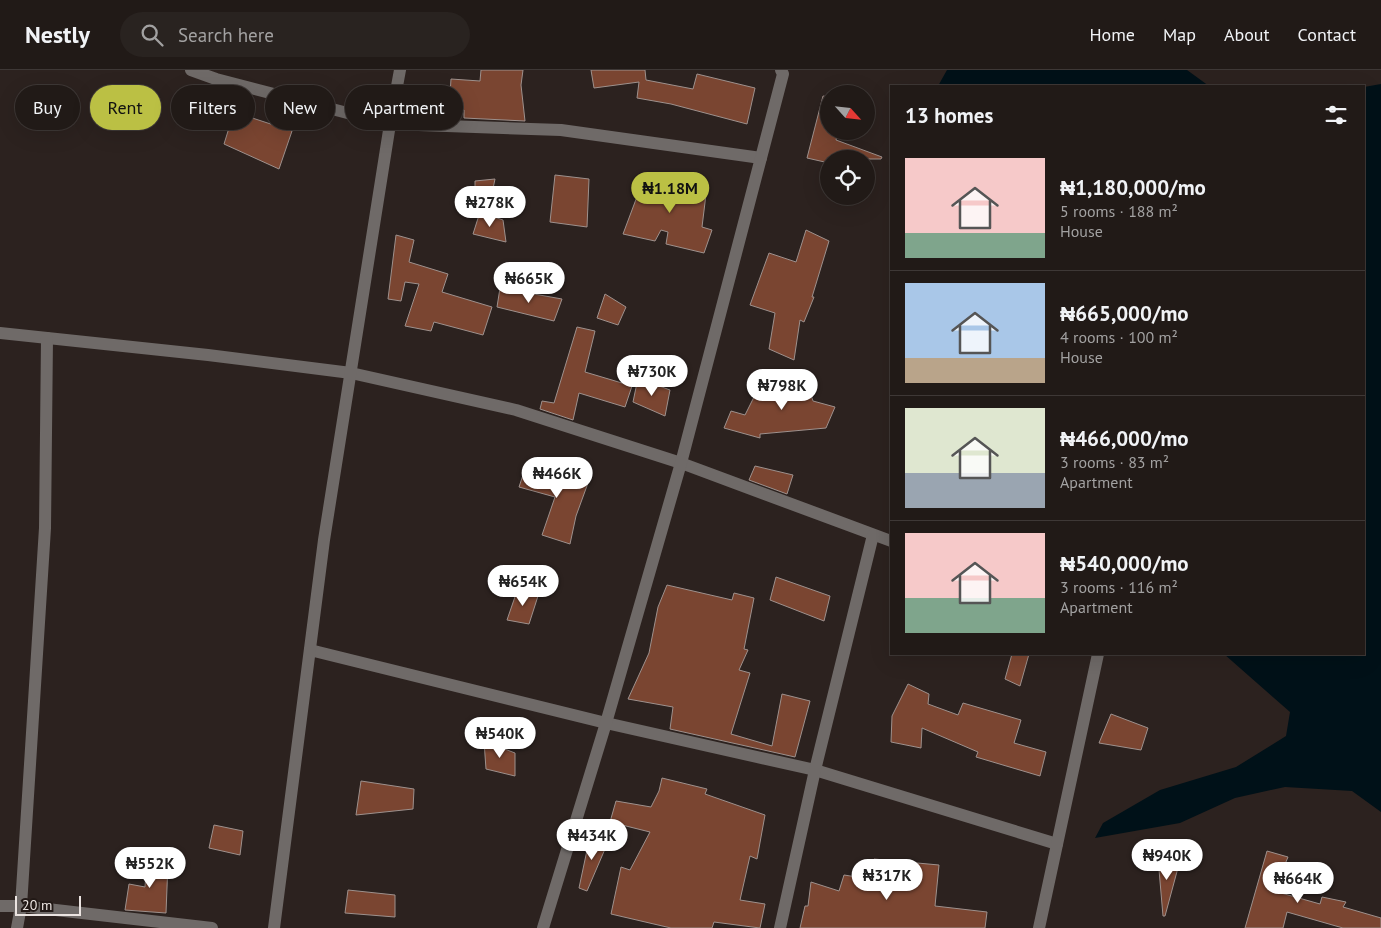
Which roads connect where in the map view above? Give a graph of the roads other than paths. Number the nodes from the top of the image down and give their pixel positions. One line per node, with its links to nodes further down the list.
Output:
1 (190, 70): 5 (street)
2 (400, 70): 4 (street)
3 (781, 70): 8 (street)
4 (397, 85)
5 (345, 112)
6 (463, 127): 8 (street)
7 (389, 130): 11 (street)
8 (761, 158): 12 (street)
9 (0, 333): 10 (street)
10 (47, 338): 11 (street); 21 (street)
11 (351, 373): 12 (street); 15 (street)
12 (681, 463): 13 (street); 17 (street)
13 (872, 535): 14 (street); 18 (street)
14 (890, 541)
15 (310, 650): 17 (street); 24 (street)
16 (1098, 655): 19 (street)
17 (606, 723): 18 (street); 25 (street)
18 (815, 770): 19 (street); 26 (street)
19 (1057, 844): 27 (street)
20 (0, 906): 21 (street)
21 (21, 906): 22 (street); 23 (street)
22 (17, 928)
23 (212, 928)
24 (274, 928)
25 (543, 928)
26 (780, 928)
27 (1039, 928)

